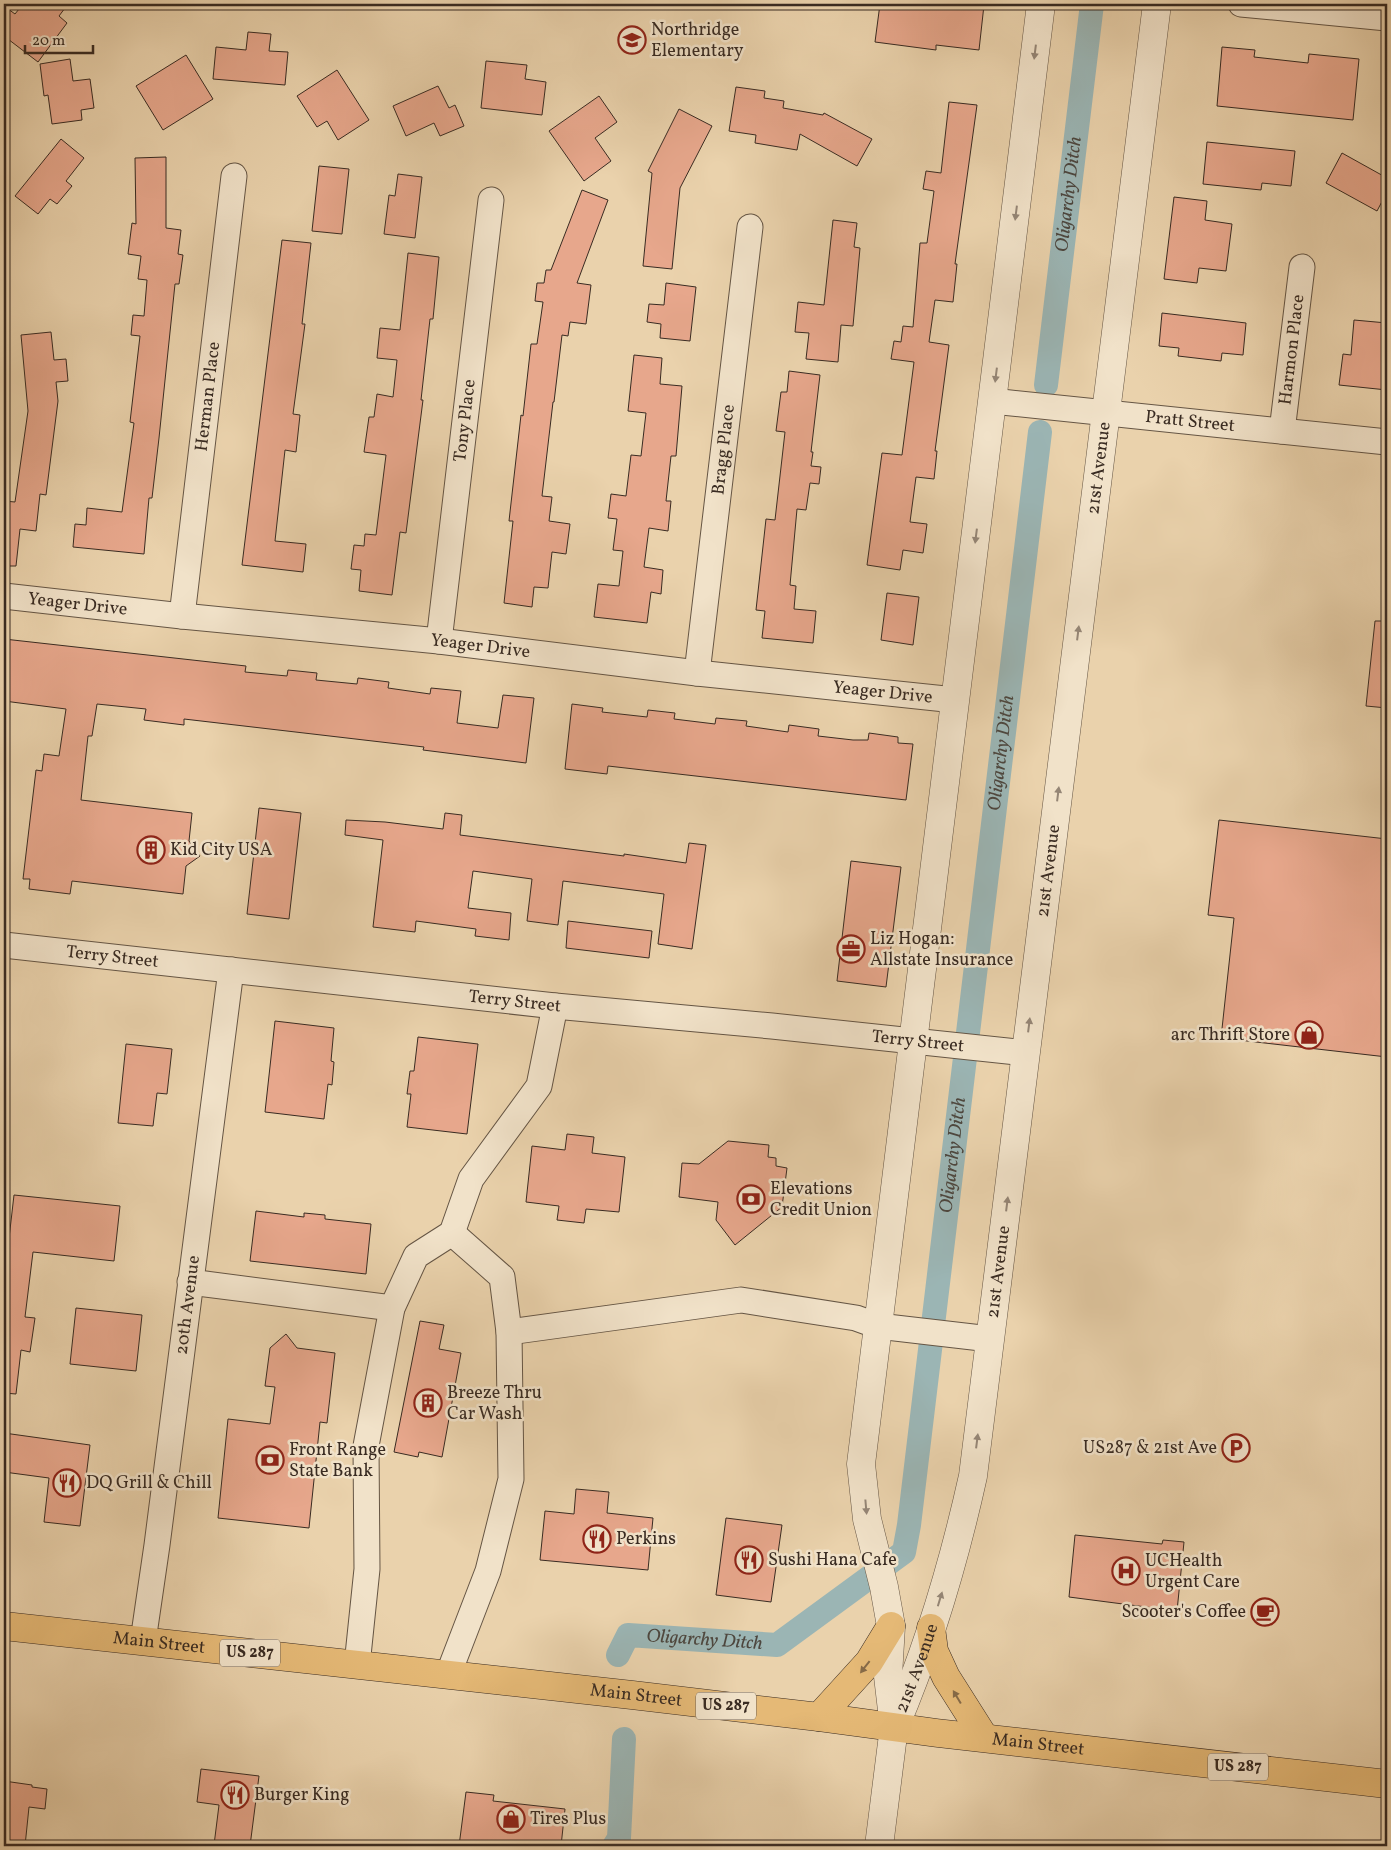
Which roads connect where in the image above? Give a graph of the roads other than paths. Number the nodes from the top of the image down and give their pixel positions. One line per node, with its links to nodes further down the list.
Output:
1 (1041, 4): 9 (street, 21st Avenue, one-way to 9)
2 (1157, 4): 10 (street, 21st Avenue)
3 (1241, 4): 4 (street)
4 (1387, 18)
5 (234, 176): 14 (street, Herman Place)
6 (491, 200): 15 (street, Tony Place)
7 (750, 227): 16 (street, Bragg Place)
8 (1302, 267): 11 (street, Harmon Place)
9 (992, 401): 10 (street, Pratt Street); 17 (street, 21st Avenue, one-way to 17)
10 (1106, 413): 11 (street, Pratt Street); 22 (street, 21st Avenue, one-way to 10)
11 (1282, 431): 12 (street, Pratt Street)
12 (1387, 442)
13 (4, 596): 14 (street, Yeager Drive)
14 (182, 616): 15 (street, Yeager Drive)
15 (439, 641): 16 (street, Yeager Drive)
16 (697, 673): 17 (street, Yeager Drive)
17 (955, 700): 21 (street, 21st Avenue)
18 (4, 945): 19 (street, Terry Street)
19 (231, 970): 20 (street, Terry Street); 24 (street, 20th Avenue)
20 (554, 1006): 21 (street, Terry Street); 23 (street)
21 (913, 1041): 22 (street, Terry Street); 26 (street, 21st Avenue)
22 (1026, 1053): 28 (street, 21st Avenue, one-way to 22)
23 (452, 1233): 25 (street); 27 (street)
24 (190, 1282): 25 (street); 32 (street, 20th Avenue)
25 (392, 1308): 33 (street)
26 (878, 1326): 27 (street); 28 (street); 30 (street, 21st Avenue, one-way to 30)
27 (509, 1332): 34 (street)
28 (990, 1339): 31 (street, 21st Avenue, one-way to 28)
29 (4, 1626): 32 (highway, Main Street / US 287)
30 (892, 1626): 35 (highway, one-way to 35); 36 (street, 21st Avenue)
31 (931, 1628): 36 (street, 21st Avenue); 37 (highway, one-way to 31)
32 (143, 1641): 33 (highway, Main Street / US 287)
33 (357, 1665): 34 (highway, Main Street / US 287)
34 (448, 1675): 35 (highway, Main Street / US 287)
35 (819, 1717): 36 (highway, Main Street / US 287)
36 (894, 1727): 37 (highway, Main Street / US 287); 39 (street, 21st Avenue)
37 (984, 1737): 38 (highway, Main Street / US 287)
38 (1387, 1784)
39 (879, 1846)

